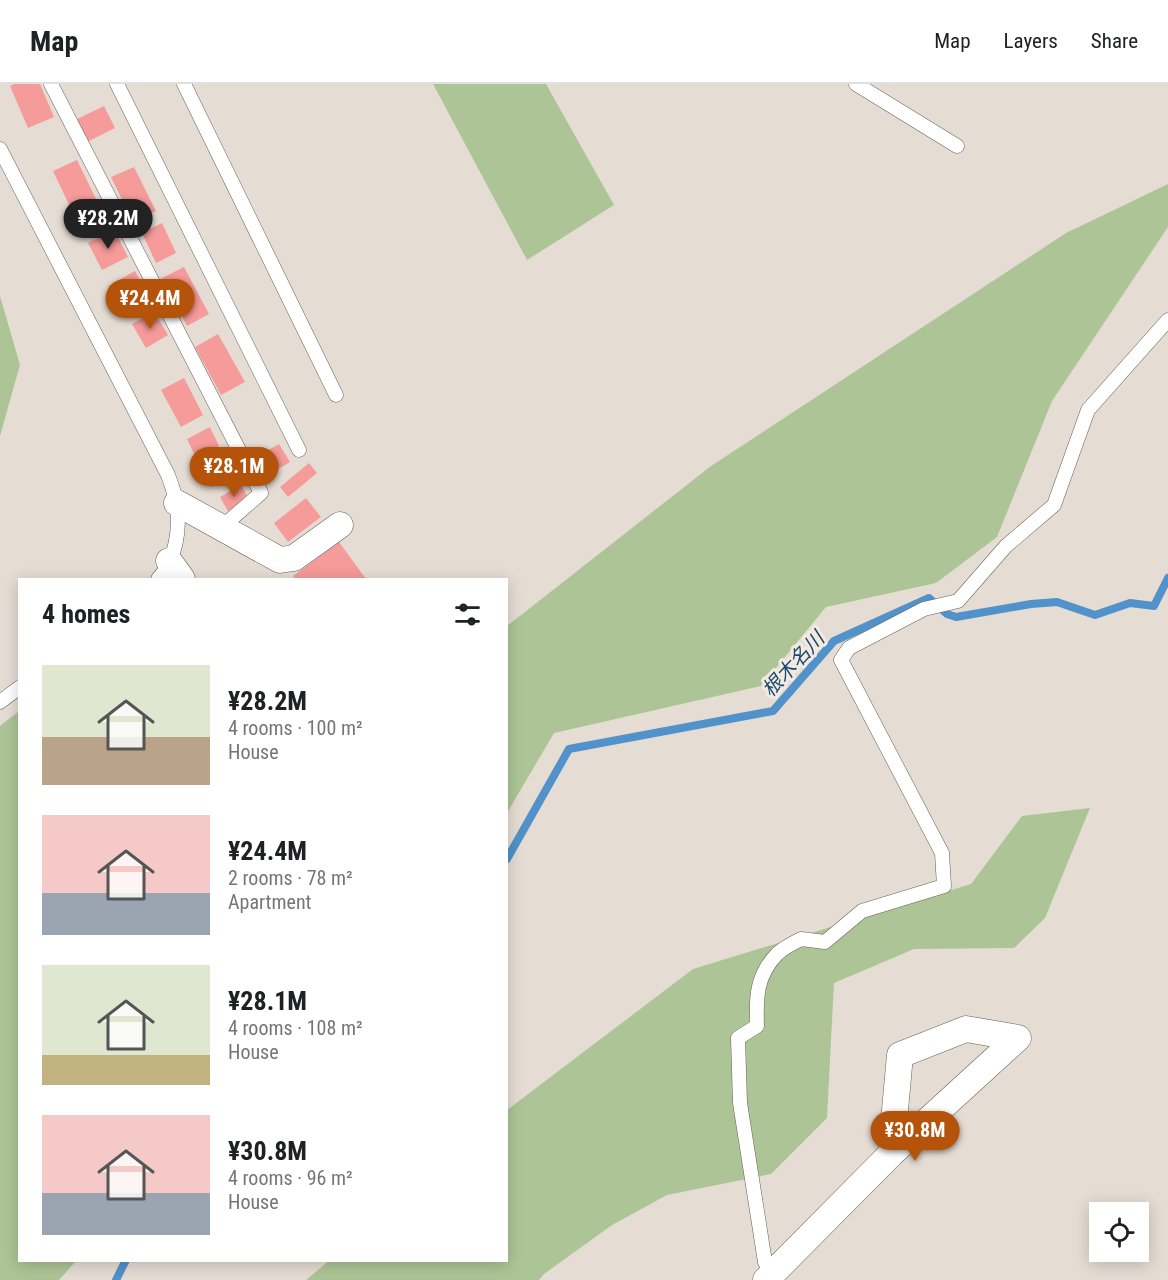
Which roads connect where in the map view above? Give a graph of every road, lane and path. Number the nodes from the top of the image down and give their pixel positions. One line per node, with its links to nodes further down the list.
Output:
1 (51, 84): 12 (lane)
2 (117, 84): 9 (lane)
3 (184, 84): 8 (lane)
4 (856, 84): 5 (lane)
5 (957, 146)
6 (0, 149): 10 (lane)
7 (1168, 320): 17 (lane)
8 (336, 396)
9 (299, 450)
10 (177, 503): 12 (street); 13 (lane)
11 (340, 525): 12 (street)
12 (222, 527)
13 (170, 573)
14 (18, 688): 15 (lane)
15 (0, 702)
16 (891, 1154): 16 (street); 17 (street)
17 (769, 1277)

